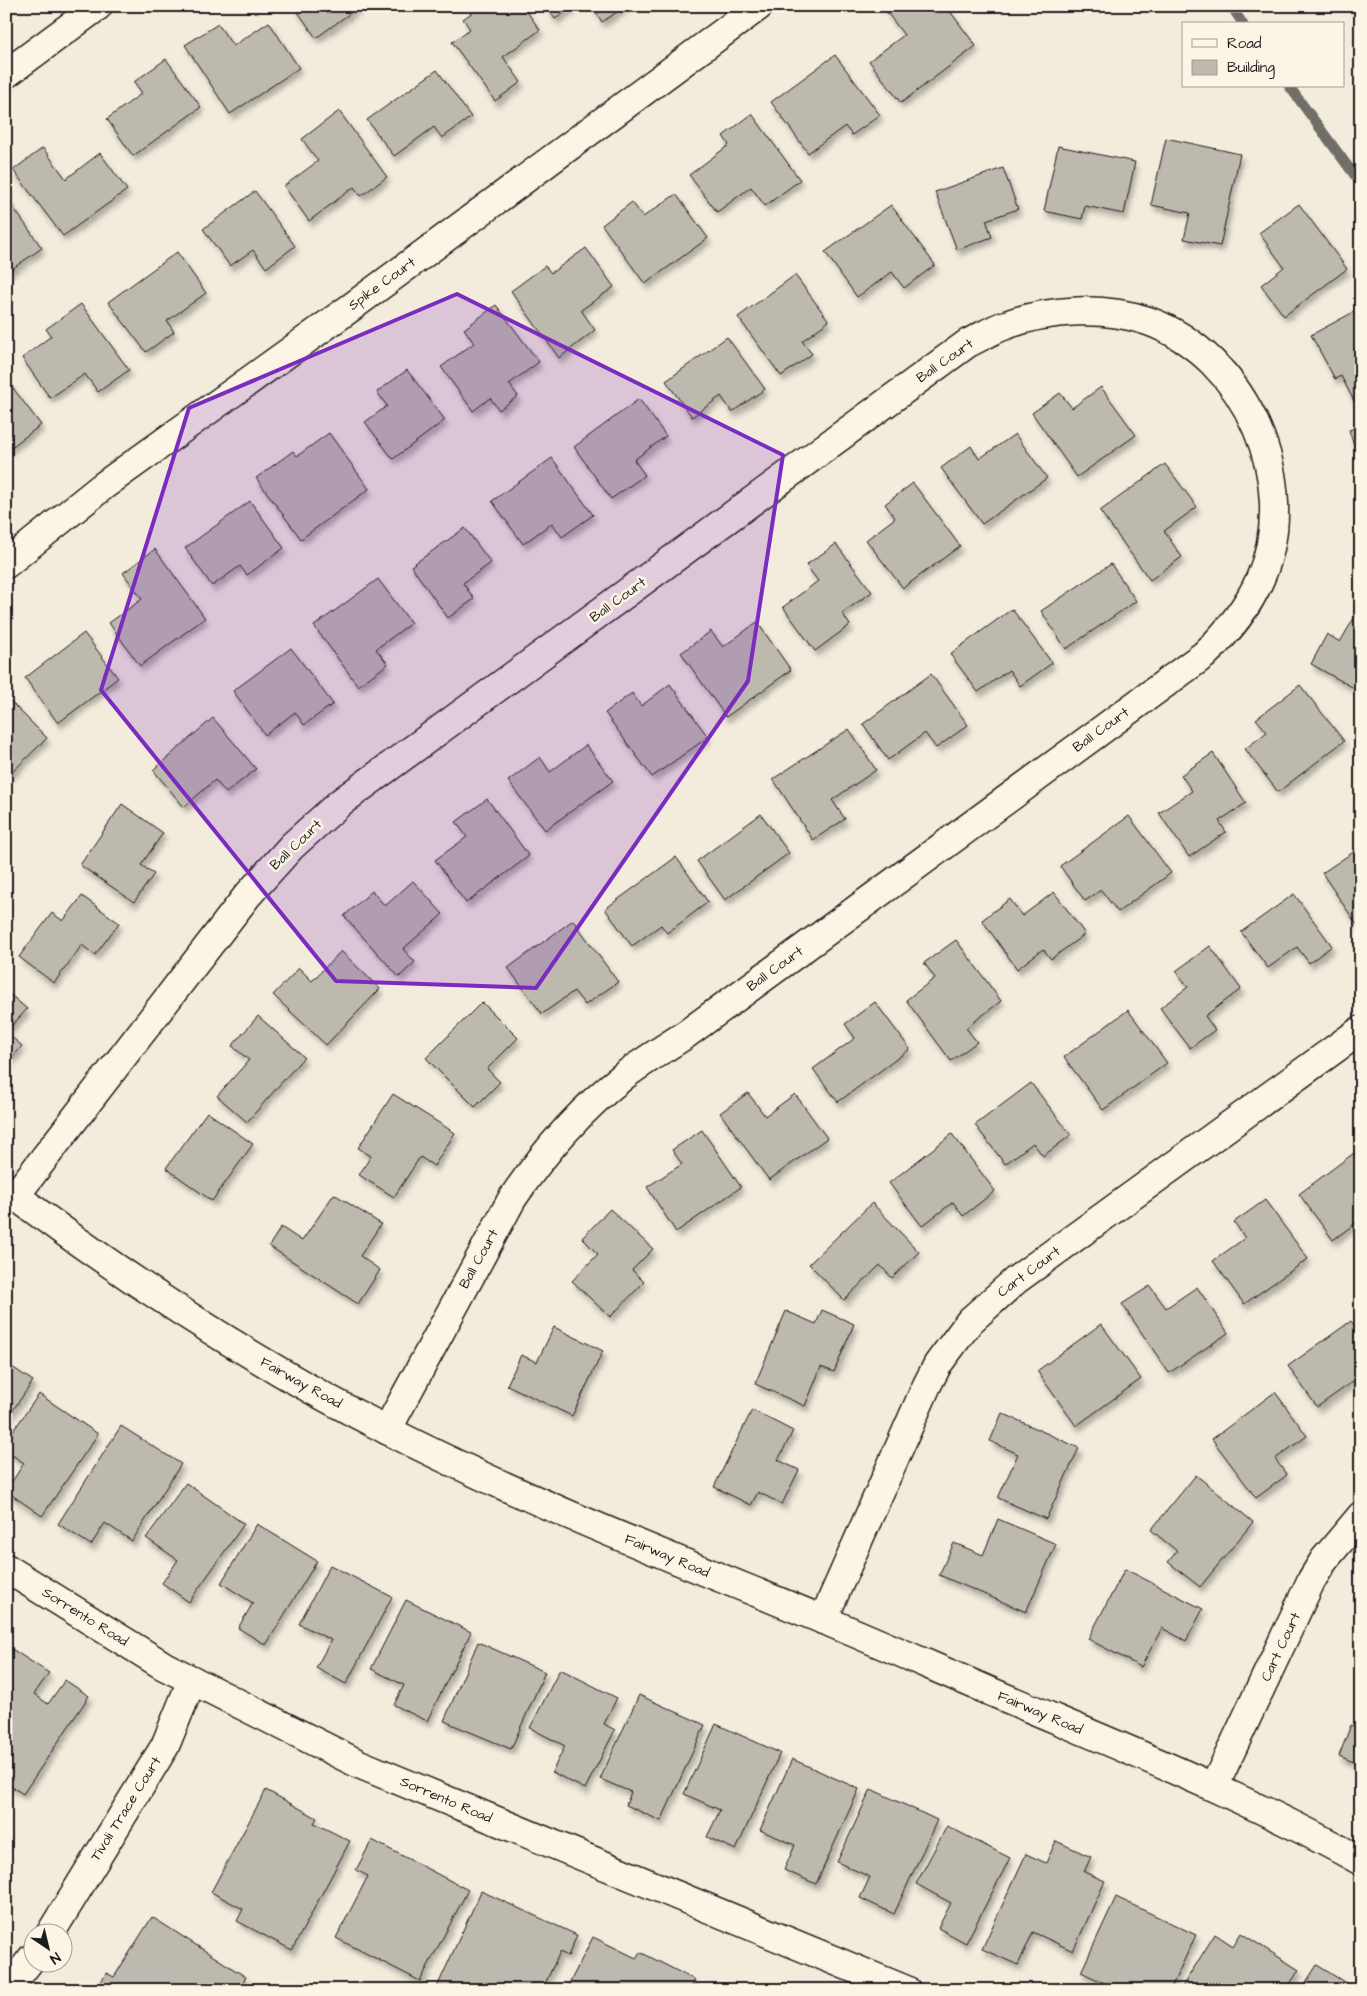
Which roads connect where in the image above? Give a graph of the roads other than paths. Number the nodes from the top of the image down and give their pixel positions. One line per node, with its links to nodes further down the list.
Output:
1 (98, 6): 3 (street)
2 (759, 6): 4 (street, Spike Court)
3 (6, 74)
4 (6, 564)
5 (1361, 1030): 10 (street, Cart Court)
6 (11, 1192): 7 (street, Fairway Road); 7 (street, Ball Court)
7 (387, 1430): 10 (street, Fairway Road)
8 (1361, 1516): 12 (street, Cart Court)
9 (6, 1568): 11 (street, Sorrento Road)
10 (823, 1620): 12 (street, Fairway Road)
11 (192, 1680): 14 (street, Tivoli Trace Court); 17 (street, Sorrento Road)
12 (1214, 1787): 13 (street, Fairway Road)
13 (1361, 1861)
14 (56, 1924)
15 (22, 1971): 16 (street)
16 (7, 1990)
17 (906, 1990)

